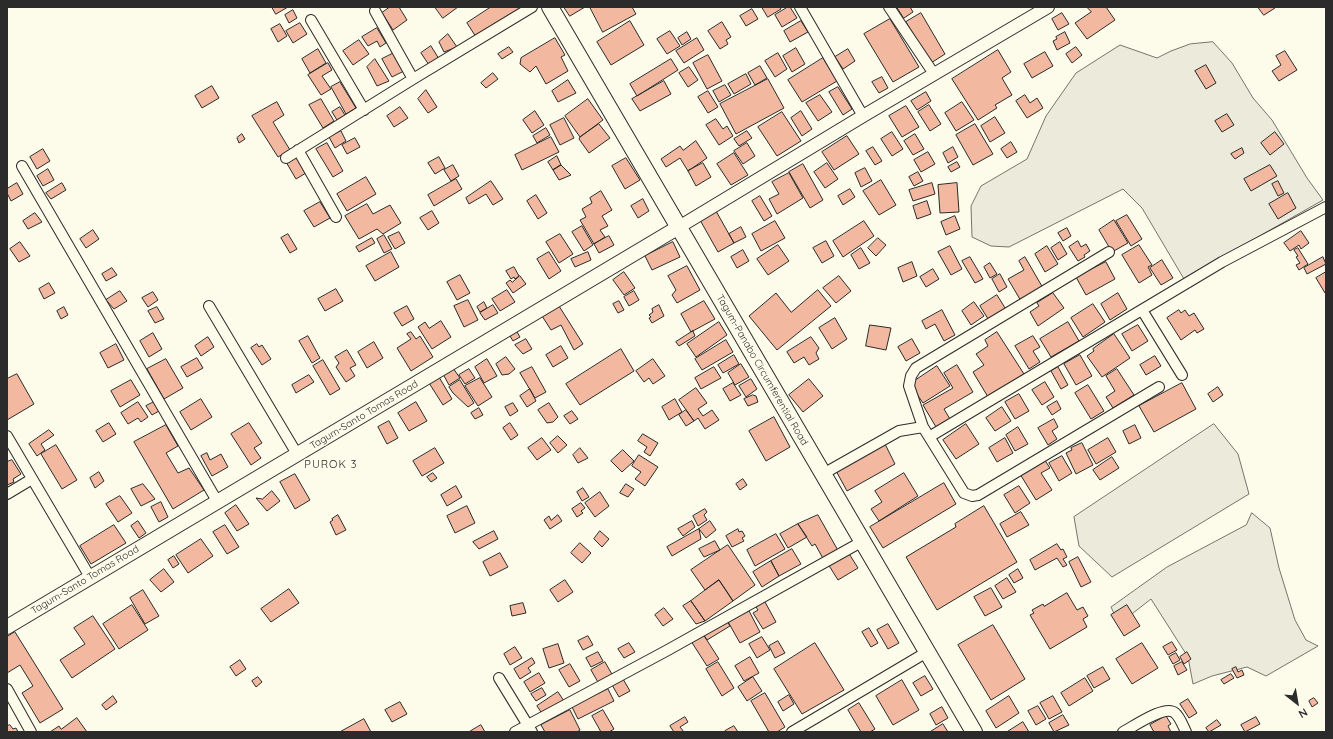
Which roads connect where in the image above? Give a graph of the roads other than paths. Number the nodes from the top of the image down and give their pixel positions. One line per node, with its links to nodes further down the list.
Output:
1 (532, 7): 9 (street)
2 (550, 7): 17 (main road, Tagum-Panabo Circumferential Road)
3 (800, 7): 11 (street)
4 (889, 7): 8 (street)
5 (1048, 7): 8 (street)
6 (375, 11): 9 (street)
7 (311, 20): 10 (street)
8 (934, 74): 11 (street)
9 (413, 79): 10 (street)
10 (364, 110): 12 (street)
11 (863, 116): 17 (street)
12 (298, 150): 13 (street); 16 (street)
13 (286, 158)
14 (22, 166): 30 (street)
15 (1326, 207): 20 (street)
16 (336, 217)
17 (679, 227): 26 (main road, Tagum-Santo Tomas Road); 27 (main road, Tagum-Panabo Circumferential Road)
18 (1109, 252): 23 (street)
19 (209, 306): 26 (street)
20 (1142, 310): 21 (street); 25 (street)
21 (1182, 375)
22 (1159, 387): 25 (street)
23 (923, 427): 25 (street); 27 (street)
24 (7, 436): 28 (street)
25 (929, 437)
26 (297, 454): 30 (main road, Tagum-Santo Tomas Road)
27 (823, 474): 31 (main road, Tagum-Panabo Circumferential Road)
28 (32, 479): 29 (street); 32 (street)
29 (7, 494)
30 (217, 502): 32 (main road, Tagum-Santo Tomas Road)
31 (863, 541): 34 (main road, Tagum-Panabo Circumferential Road); 37 (street)
32 (90, 577): 33 (main road, Tagum-Santo Tomas Road)
33 (7, 627)
34 (927, 652): 40 (street); 41 (main road, Tagum-Panabo Circumferential Road)
35 (500, 678): 37 (street)
36 (7, 689): 38 (street)
37 (530, 729): 39 (street)
38 (31, 732)
39 (515, 732)
40 (792, 732)
41 (974, 732)
42 (1123, 732): 43 (street)
43 (1186, 732)

